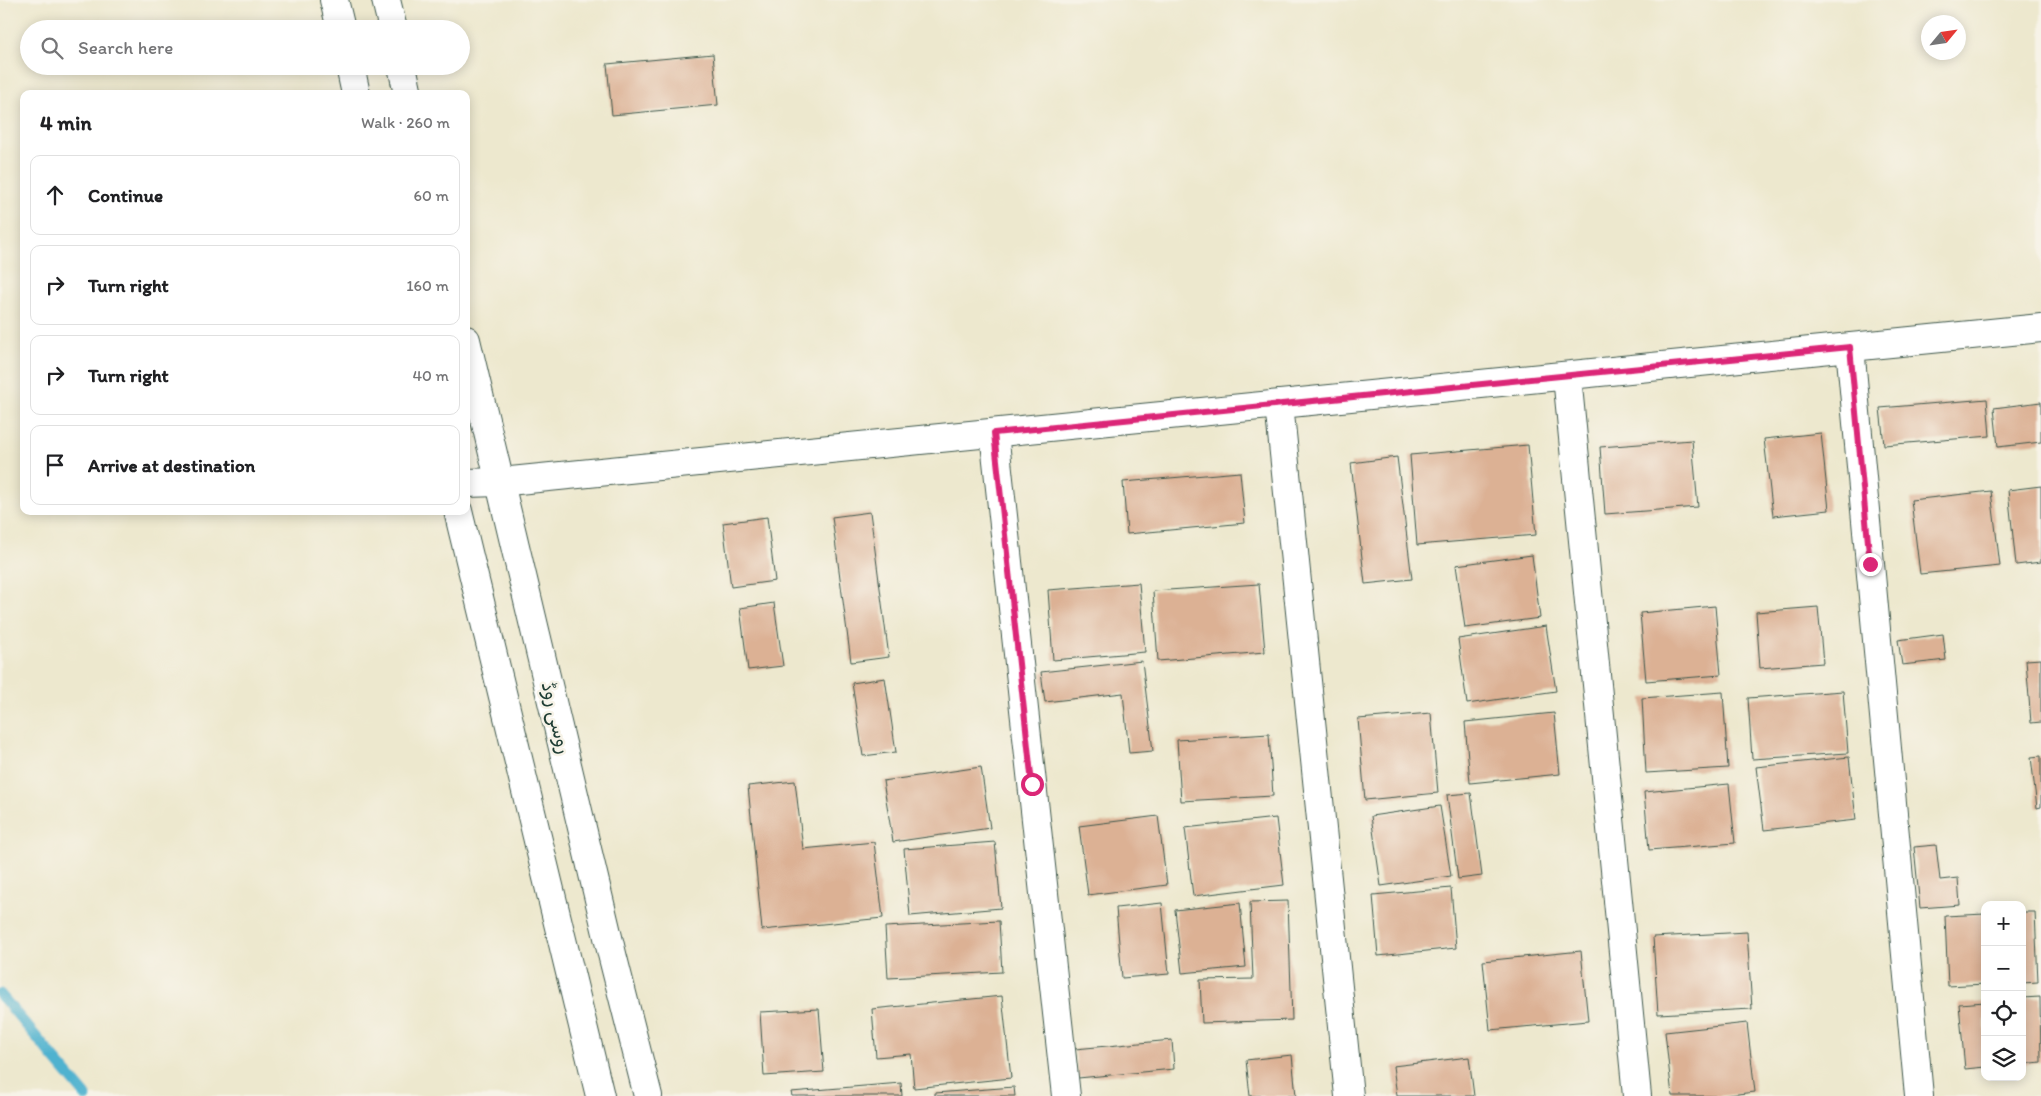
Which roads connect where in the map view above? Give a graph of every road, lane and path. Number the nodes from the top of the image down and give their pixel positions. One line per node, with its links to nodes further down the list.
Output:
1 (334, 0): 3 (street)
2 (386, 0): 4 (street)
3 (339, 20)
4 (391, 20)
5 (352, 75): 7 (street)
6 (404, 75): 8 (street)
7 (355, 90)
8 (407, 90)
9 (2041, 328): 10 (street)
10 (1850, 347): 12 (street); 23 (street)
11 (470, 357): 15 (street, روسی روڈ)
12 (1567, 376): 13 (street); 22 (street)
13 (1279, 404): 14 (street); 21 (street)
14 (994, 433): 15 (street); 20 (street)
15 (500, 482): 16 (street); 19 (street, روسی روڈ)
16 (470, 483)
17 (459, 515): 18 (street)
18 (600, 1096)
19 (648, 1096)
20 (1066, 1096)
21 (1349, 1096)
22 (1636, 1096)
23 (1919, 1096)

